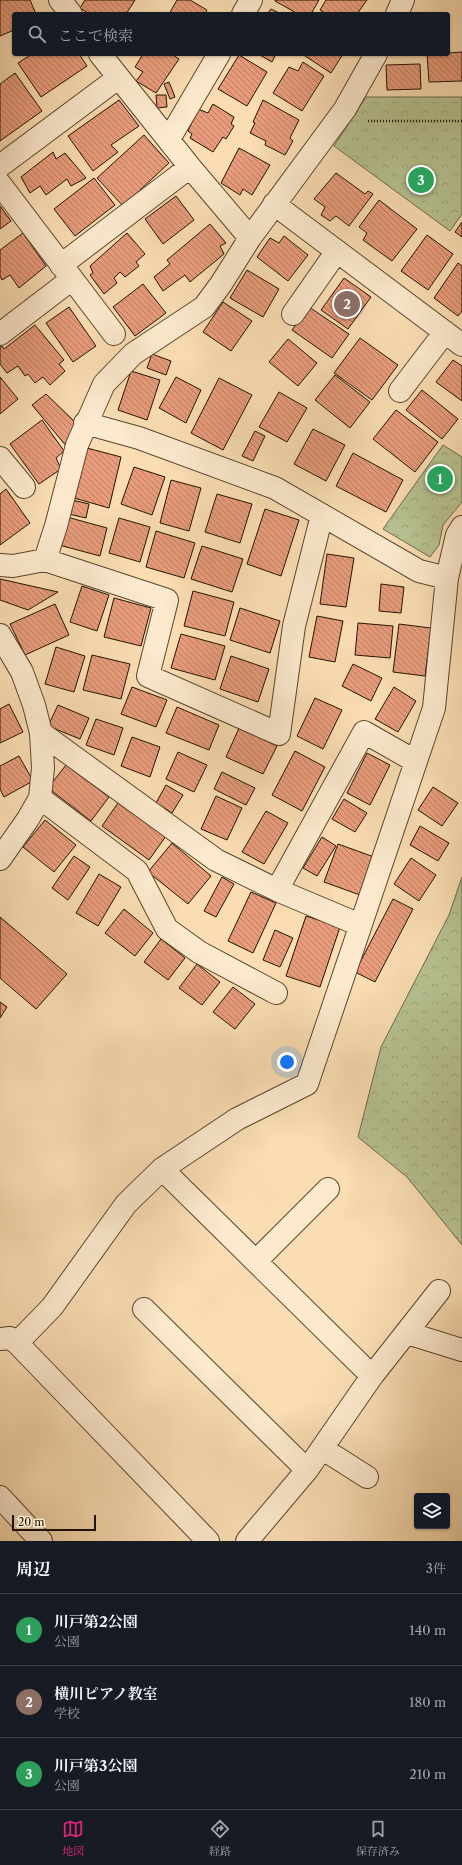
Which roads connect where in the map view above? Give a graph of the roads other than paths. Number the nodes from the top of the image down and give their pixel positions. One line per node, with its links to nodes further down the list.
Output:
1 (60, 0): 4 (street)
2 (251, 0): 5 (street)
3 (403, 0): 6 (street)
4 (69, 12)
5 (244, 12)
6 (398, 12)
7 (102, 56): 10 (street)
8 (219, 56): 11 (street)
9 (375, 56): 15 (street)
10 (118, 78): 11 (street); 12 (street)
11 (169, 139): 13 (street)
12 (0, 166)
13 (190, 167): 16 (street); 18 (street)
14 (0, 184): 18 (street)
15 (274, 204): 16 (street); 17 (street)
16 (250, 238): 25 (street)
17 (337, 251): 19 (street); 20 (street)
18 (66, 272): 21 (street); 22 (street)
19 (293, 314)
20 (445, 332): 23 (street); 24 (street)
21 (0, 334)
22 (114, 334)
23 (462, 345)
24 (400, 391)
25 (85, 423): 28 (street); 30 (street)
26 (0, 458): 27 (street)
27 (24, 487)
28 (322, 515): 30 (street); 32 (street)
29 (462, 527): 32 (street)
30 (45, 560): 31 (street)
31 (0, 565)
32 (447, 578): 35 (street)
33 (0, 635): 34 (street)
34 (41, 733): 36 (street); 38 (street)
35 (415, 761): 38 (street); 39 (street)
36 (40, 798): 37 (street); 40 (street)
37 (0, 859)
38 (277, 890): 39 (street)
39 (360, 925): 41 (street)
40 (276, 993)
41 (162, 1169): 43 (street); 47 (street)
42 (328, 1189): 43 (street)
43 (257, 1260): 49 (street)
44 (439, 1292): 46 (street)
45 (144, 1309): 51 (street)
46 (407, 1333): 48 (street); 49 (street)
47 (9, 1341): 55 (street)
48 (462, 1350)
49 (372, 1376): 50 (street)
50 (323, 1449): 51 (street); 52 (street)
51 (307, 1470): 56 (street)
52 (367, 1477)
53 (0, 1497): 54 (street)
54 (41, 1541)
55 (208, 1541)
56 (247, 1541)

